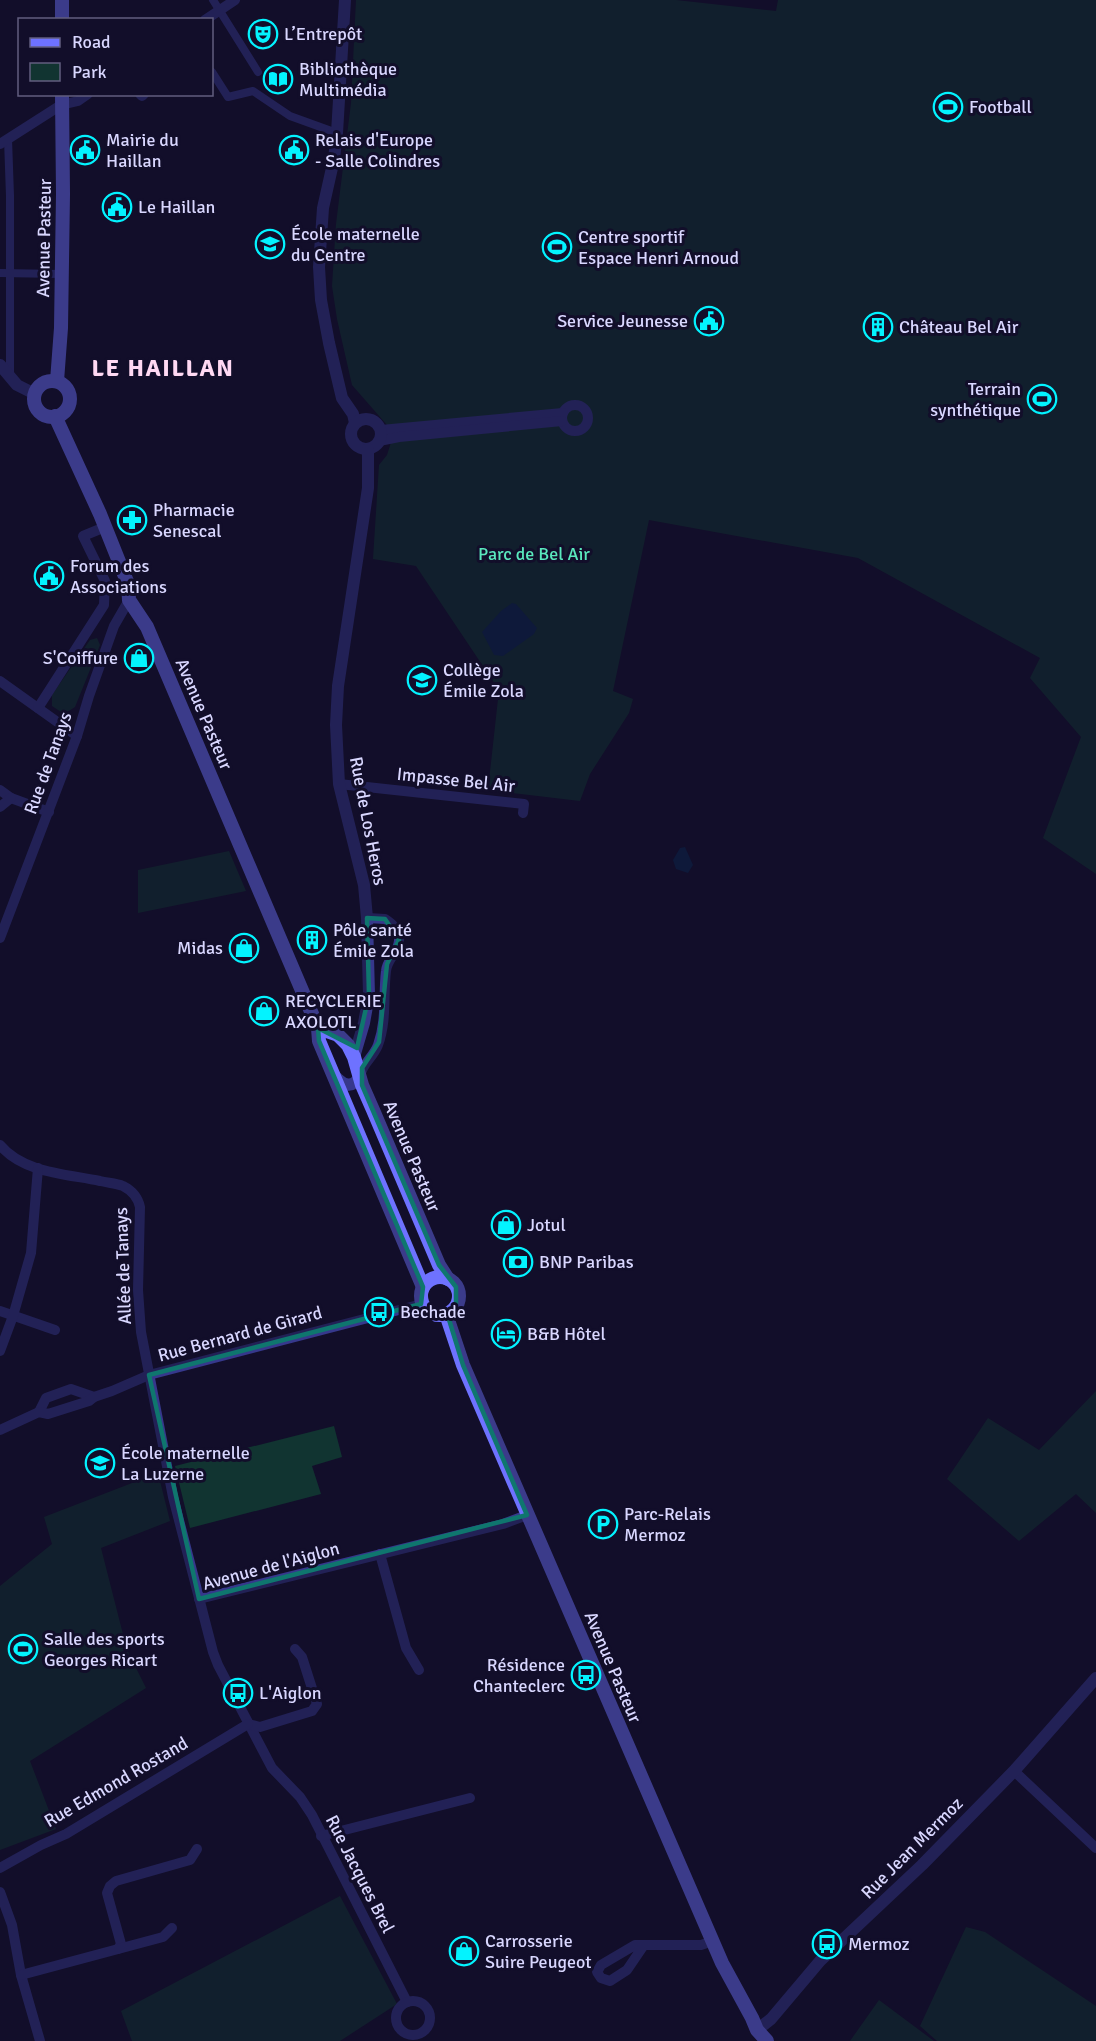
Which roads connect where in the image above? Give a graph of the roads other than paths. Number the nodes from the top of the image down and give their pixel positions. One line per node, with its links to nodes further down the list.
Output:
1 (63, 0): 6 (main road)
2 (213, 0): 5 (street)
3 (236, 0): 5 (street)
4 (345, 0): 12 (street)
5 (219, 11): 7 (street); 8 (street)
6 (62, 18)
7 (208, 18)
8 (258, 72)
9 (213, 74): 12 (street)
10 (85, 96): 11 (street)
11 (62, 100): 13 (street); 16 (main road, Avenue Pasteur)
12 (337, 133): 23 (street)
13 (4, 141): 15 (street)
14 (0, 273): 15 (street)
15 (10, 274): 16 (street); 18 (street)
16 (61, 274): 19 (main road, Avenue Pasteur)
17 (0, 365): 18 (street)
18 (10, 377): 20 (street)
19 (57, 381): 20 (main road); 21 (main road)
20 (35, 394): 21 (main road)
21 (56, 416): 26 (main road, Avenue Pasteur)
22 (562, 417): 24 (street)
23 (355, 423): 24 (street); 25 (street)
24 (380, 436): 25 (street)
25 (368, 448): 31 (street, Rue de Los Heros)
26 (105, 527): 27 (main road, Avenue Pasteur); 29 (street)
27 (129, 600): 30 (street, Rue de Tanays); 40 (main road, Avenue Pasteur)
28 (0, 681): 29 (street)
29 (38, 708): 30 (street)
30 (77, 736): 35 (street, Rue de Tanays)
31 (339, 784): 36 (street, Impasse Bel Air); 37 (street, Rue de Los Heros)
32 (0, 790): 33 (street)
33 (11, 798): 34 (street); 35 (street)
34 (0, 807)
35 (49, 812): 38 (street, Rue de Tanays)
36 (523, 813)
37 (367, 918): 39 (street, Rue de Los Heros); 44 (street)
38 (0, 938)
39 (364, 1023): 41 (street); 42 (street, Rue de Los Heros)
40 (318, 1028): 41 (main road); 43 (main road, Avenue Pasteur)
41 (338, 1035): 42 (main road, Avenue Pasteur)
42 (354, 1057): 44 (main road, Avenue Pasteur)
43 (333, 1074): 44 (street); 48 (main road, Avenue Pasteur)
44 (360, 1076): 47 (main road, Avenue Pasteur)
45 (0, 1145): 46 (street)
46 (38, 1168): 52 (street); 55 (street, Allée de Tanays)
47 (448, 1279): 48 (main road); 51 (main road, Avenue Pasteur)
48 (423, 1287): 49 (main road, Avenue Pasteur)
49 (422, 1304): 51 (main road); 55 (street, Rue Bernard de Girard)
50 (0, 1311): 52 (street)
51 (446, 1314): 59 (main road, Avenue Pasteur)
52 (13, 1316): 53 (street); 54 (street)
53 (55, 1330)
54 (0, 1351)
55 (149, 1375): 56 (street); 61 (street, Rue Bernard de Girard)
56 (94, 1397): 57 (street); 57 (street)
57 (39, 1412): 58 (street)
58 (0, 1430)
59 (527, 1515): 60 (street, Avenue de l'Aiglon); 75 (main road, Avenue Pasteur)
60 (380, 1554): 61 (street, Avenue de l'Aiglon); 63 (street)
61 (199, 1599): 65 (street, Avenue de l'Aiglon)
62 (295, 1649): 65 (street)
63 (419, 1670)
64 (1096, 1678): 67 (street, Rue Jean Mermoz)
65 (249, 1724): 66 (street, Avenue de l'Aiglon); 72 (street, Rue Edmond Rostand)
66 (272, 1768): 69 (street, Rue Jacques Brel)
67 (1014, 1771): 70 (street); 80 (street, Rue Jean Mermoz)
68 (470, 1798): 69 (street)
69 (321, 1836): 79 (street, Rue Jacques Brel)
70 (1096, 1848)
71 (197, 1849): 77 (street)
72 (0, 1868)
73 (0, 1892): 78 (street)
74 (172, 1928): 77 (street)
75 (712, 1941): 76 (street); 80 (main road, Avenue Pasteur)
76 (645, 1945)
77 (118, 1949): 78 (street)
78 (21, 1975): 82 (street)
79 (407, 2002): 81 (street); 81 (street)
80 (754, 2036): 83 (main road, Avenue Pasteur)
81 (422, 2037)
82 (40, 2041)
83 (767, 2041)

